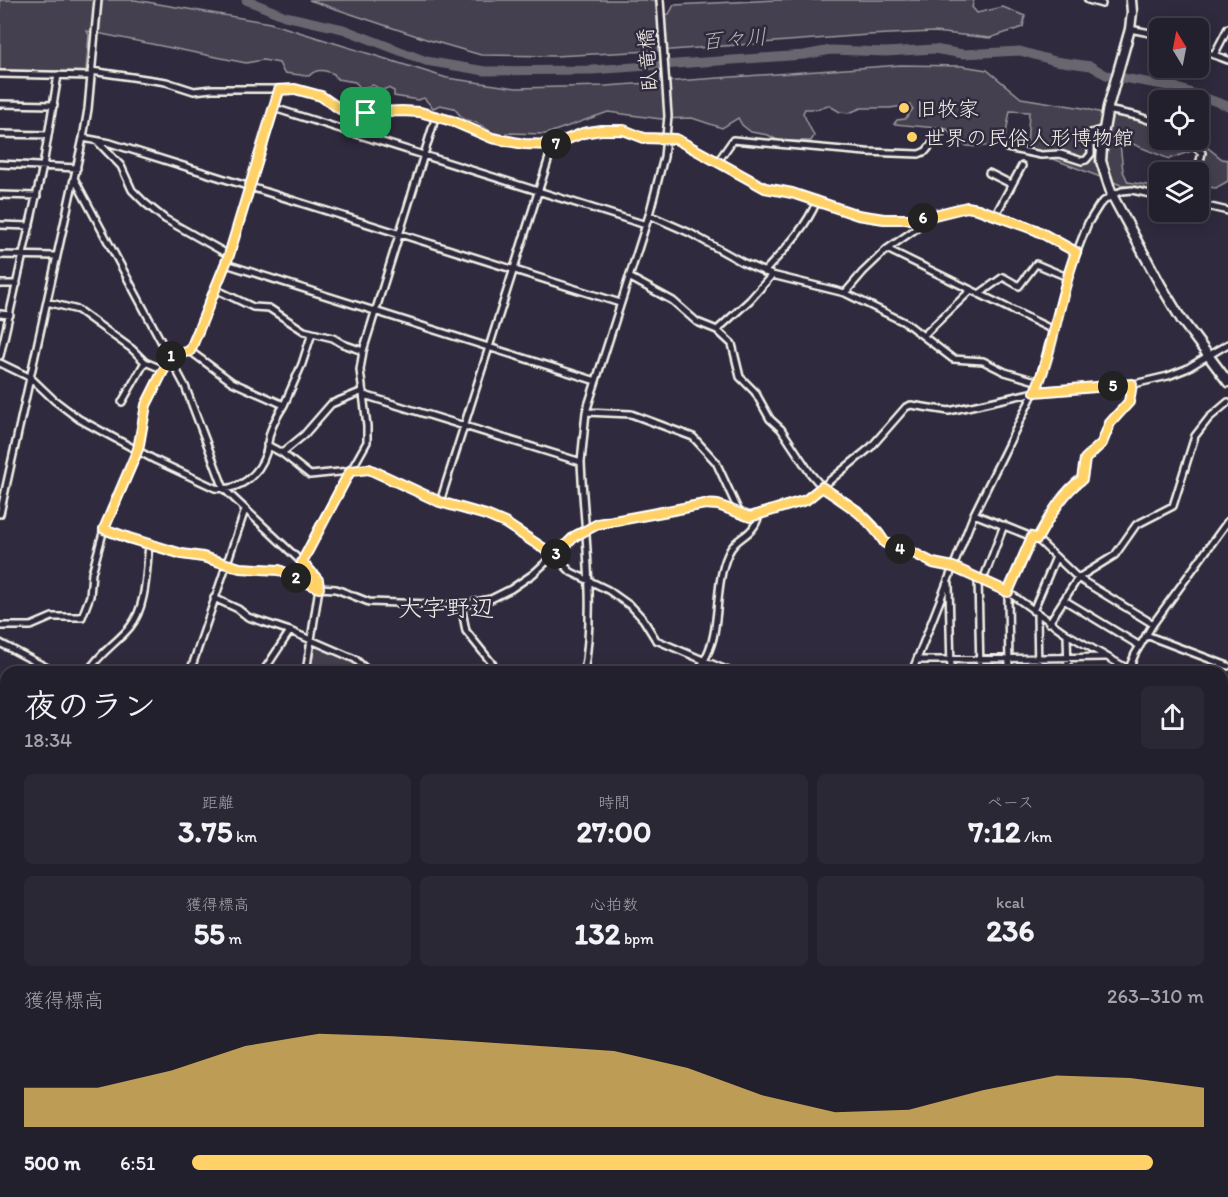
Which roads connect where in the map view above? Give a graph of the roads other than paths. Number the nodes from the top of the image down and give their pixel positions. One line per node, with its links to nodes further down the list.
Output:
1 (98, 0): 13 (street)
2 (1088, 0): 5 (street)
3 (1131, 0): 7 (highway)
4 (660, 1): 27 (street, 臥竜橋)
5 (1102, 4)
6 (1228, 28): 10 (street)
7 (1130, 29): 8 (street); 19 (highway)
8 (1149, 33)
9 (1209, 53): 10 (street)
10 (1214, 55): 11 (street)
11 (1228, 60)
12 (0, 74): 14 (street)
13 (91, 74): 14 (street); 15 (street); 26 (street)
14 (58, 75): 17 (street)
15 (279, 90): 18 (street); 20 (street)
16 (0, 104): 17 (street)
17 (54, 105): 25 (street)
18 (274, 108): 31 (street); 40 (street)
19 (1107, 109): 21 (street); 22 (highway)
20 (436, 116): 29 (street); 31 (street)
21 (1149, 120)
22 (1104, 129): 30 (street); 44 (highway)
23 (941, 132): 32 (street)
24 (0, 134): 25 (street)
25 (48, 135): 34 (street)
26 (83, 138): 28 (street); 36 (street)
27 (667, 138): 29 (street); 32 (street); 50 (street, 臥竜橋)
28 (97, 140): 40 (street); 60 (street)
29 (553, 145): 41 (street)
30 (1007, 148)
31 (424, 156): 41 (street); 55 (street)
32 (719, 160): 46 (street)
33 (0, 164): 34 (street)
34 (43, 166): 36 (street); 45 (street)
35 (1022, 166): 39 (street)
36 (77, 168): 38 (street)
37 (989, 172): 39 (street)
38 (74, 178): 61 (street); 91 (street)
39 (1011, 184): 49 (street)
40 (250, 186): 55 (street); 60 (street)
41 (538, 191): 53 (street); 63 (street)
42 (1149, 194): 44 (street)
43 (0, 195): 45 (street)
44 (1112, 195): 57 (street); 90 (highway)
45 (37, 196): 54 (street)
46 (817, 201): 51 (street); 64 (street)
47 (1209, 207): 48 (street)
48 (1228, 211)
49 (996, 214): 51 (street); 57 (street)
50 (650, 215): 53 (street, 臥竜橋); 64 (street)
51 (922, 218): 56 (street)
52 (0, 225): 54 (street)
53 (646, 225): 66 (street, 臥竜橋)
54 (30, 226): 59 (street)
55 (400, 234): 63 (street); 76 (street)
56 (887, 249): 71 (street); 72 (street)
57 (1076, 252): 67 (street)
58 (0, 255): 59 (street)
59 (24, 255): 61 (street); 69 (street)
60 (229, 255): 62 (street)
61 (57, 256): 74 (street)
62 (226, 264): 70 (street); 76 (street)
63 (513, 269): 75 (street); 86 (street)
64 (764, 272): 65 (street)
65 (772, 275): 72 (street); 81 (street)
66 (629, 277): 75 (street, 臥竜橋); 81 (street)
67 (1067, 277): 73 (street); 82 (street)
68 (0, 284): 69 (street)
69 (17, 284): 78 (street)
70 (215, 289): 83 (street); 87 (street)
71 (971, 290): 73 (street); 84 (street)
72 (845, 293): 84 (street)
73 (979, 294): 82 (street)
74 (47, 302): 92 (street); 95 (street)
75 (620, 303): 96 (street, 臥竜橋)
76 (375, 312): 86 (street); 88 (street)
77 (0, 314): 78 (street)
78 (10, 315): 80 (street)
79 (0, 327): 80 (street)
80 (6, 330): 89 (street)
81 (717, 330): 112 (street)
82 (1053, 330): 97 (street)
83 (312, 333): 88 (street); 104 (street)
84 (923, 336): 97 (street)
85 (1228, 344): 90 (street)
86 (490, 348): 96 (street); 106 (street)
87 (190, 351): 91 (street); 104 (street)
88 (363, 351): 101 (street)
89 (0, 356)
90 (1209, 356): 98 (highway); 99 (street)
91 (170, 357): 94 (street); 113 (street)
92 (145, 362): 94 (street); 102 (street)
93 (0, 363): 95 (street)
94 (164, 370): 108 (street)
95 (31, 378): 108 (street); 116 (street)
96 (596, 381): 105 (street, 臥竜橋)
97 (1039, 382): 100 (street)
98 (1228, 382)
99 (1132, 384): 100 (street); 124 (street)
100 (1035, 392): 112 (street); 118 (street)
101 (363, 393): 106 (street); 109 (street); 111 (street)
102 (122, 402)
103 (1228, 402): 131 (street)
104 (284, 405): 107 (street)
105 (586, 412): 110 (street, 臥竜橋); 117 (street)
106 (465, 426): 110 (street); 114 (street)
107 (267, 446): 109 (street); 113 (street)
108 (138, 449): 113 (street); 122 (street)
109 (282, 453): 111 (street)
110 (581, 462): 123 (street, 臥竜橋)
111 (350, 471): 114 (street); 128 (street)
112 (822, 487): 119 (street); 130 (street)
113 (224, 489): 115 (street)
114 (440, 502): 126 (street)
115 (245, 510): 128 (street); 129 (street)
116 (0, 514)
117 (740, 514): 119 (street); 123 (street)
118 (974, 514): 121 (street); 130 (street)
119 (759, 515): 156 (street)
120 (1228, 521): 142 (street)
121 (1004, 525): 124 (street); 132 (street)
122 (104, 529): 125 (street); 143 (street)
123 (585, 531): 126 (street); 133 (street, 臥竜橋)
124 (1035, 538): 127 (street); 136 (street)
125 (149, 544): 129 (street); 159 (street)
126 (555, 556): 133 (street); 139 (street)
127 (1056, 557): 131 (street); 140 (street)
128 (302, 562): 135 (street)
129 (225, 563): 135 (street); 137 (street)
130 (953, 567): 132 (street); 134 (street)
131 (1078, 578): 138 (street); 142 (street)
132 (980, 579): 136 (street); 155 (street)
133 (588, 580): 156 (street); 165 (street, 臥竜橋)
134 (948, 580): 154 (street); 157 (street)
135 (319, 588): 139 (street); 147 (street)
136 (1008, 592): 140 (street); 151 (street)
137 (214, 598): 144 (street); 160 (street)
138 (1064, 600): 141 (street); 149 (street)
139 (461, 605): 164 (street)
140 (1035, 612): 141 (street); 152 (street)
141 (1049, 623): 145 (street)
142 (1153, 624): 146 (street)
143 (0, 626)
144 (290, 631): 147 (street); 161 (street)
145 (1067, 634): 150 (street); 153 (street)
146 (1146, 635): 149 (street); 176 (street)
147 (310, 641): 162 (street); 163 (street)
148 (0, 643): 158 (street)
149 (1140, 646): 175 (street)
150 (1105, 657): 153 (street); 174 (street)
151 (1009, 658): 152 (street); 155 (street); 171 (street)
152 (1038, 658): 153 (street); 172 (street)
153 (1068, 658): 173 (street)
154 (951, 659): 155 (street); 157 (street); 169 (street)
155 (980, 659): 170 (street)
156 (705, 660): 166 (street); 167 (street)
157 (918, 660): 168 (street)
158 (44, 666)
159 (92, 666)
160 (192, 666)
161 (267, 666)
162 (307, 666)
163 (363, 666)
164 (494, 666)
165 (585, 666)
166 (702, 666)
167 (718, 666)
168 (915, 666)
169 (951, 666)
170 (980, 666)
171 (1009, 666)
172 (1038, 666)
173 (1068, 666)
174 (1120, 666)
175 (1130, 666)
176 (1228, 666)

